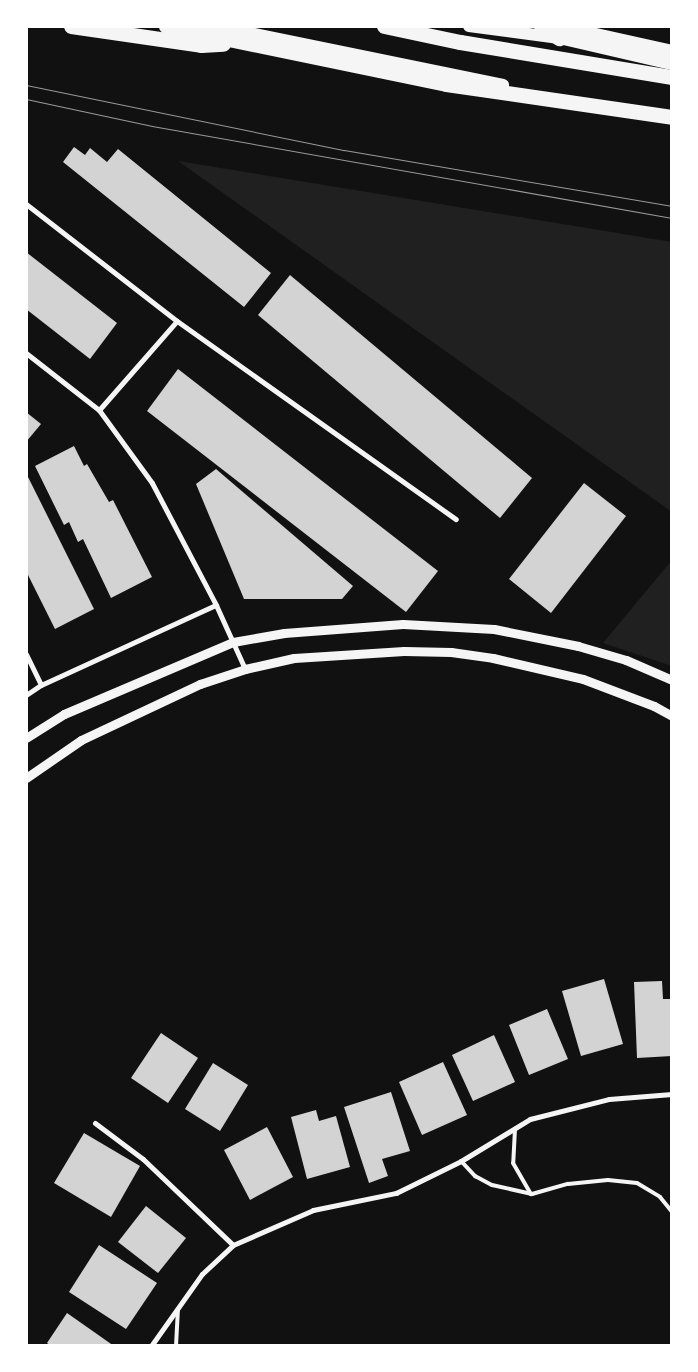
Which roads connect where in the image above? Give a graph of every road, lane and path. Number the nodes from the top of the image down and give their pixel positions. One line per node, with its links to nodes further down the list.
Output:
1 (71, 26): 8 (highway)
2 (166, 26): 14 (highway)
3 (216, 26): 8 (main road)
4 (384, 26): 11 (highway)
5 (469, 26): 7 (main road)
6 (541, 26): 7 (highway)
7 (557, 32): 9 (highway); 10 (main road)
8 (282, 41): 12 (main road)
9 (672, 52)
10 (672, 64)
11 (672, 77)
12 (490, 83): 13 (main road); 14 (main road)
13 (672, 110)
14 (672, 118)
15 (26, 204): 16 (street)
16 (177, 321): 18 (street); 19 (street)
17 (26, 353): 18 (street)
18 (99, 410): 20 (street)
19 (456, 519)
20 (216, 605): 21 (street); 25 (street)
21 (233, 642): 23 (street); 24 (street); 28 (street)
22 (26, 654): 25 (street)
23 (245, 669): 27 (street); 29 (street)
24 (672, 680)
25 (42, 686): 26 (street)
26 (26, 695)
27 (672, 716)
28 (26, 738)
29 (26, 778)
30 (672, 1094): 32 (street)
31 (96, 1123): 36 (street)
32 (515, 1129): 33 (street); 34 (lane)
33 (462, 1161): 34 (lane); 36 (street)
34 (532, 1194): 35 (lane)
35 (672, 1212)
36 (233, 1245): 37 (street)
37 (178, 1309): 38 (street); 39 (lane)
38 (151, 1346)
39 (176, 1346)

